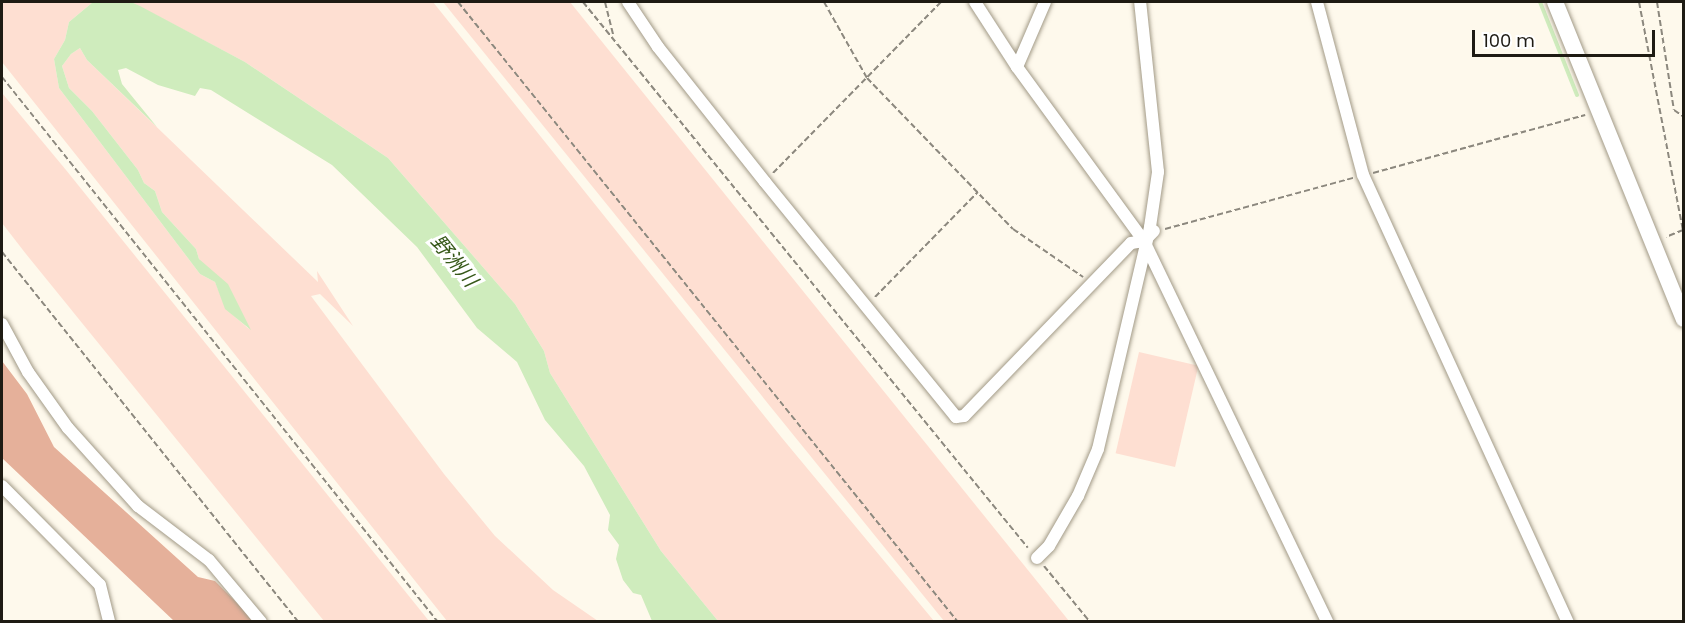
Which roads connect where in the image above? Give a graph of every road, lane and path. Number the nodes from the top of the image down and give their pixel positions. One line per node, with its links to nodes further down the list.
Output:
1 (458, 2): 37 (path)
2 (583, 2): 14 (path)
3 (604, 2): 14 (path)
4 (628, 2): 21 (street)
5 (824, 2): 16 (path)
6 (941, 2): 16 (path)
7 (975, 2): 15 (street)
8 (1045, 2): 15 (street)
9 (1140, 2): 24 (street)
10 (1317, 2): 20 (street)
11 (1555, 2): 18 (street)
12 (1639, 2): 25 (path)
13 (1657, 2): 19 (path)
14 (615, 40): 32 (path)
15 (1017, 67): 24 (street)
16 (866, 76): 21 (path); 22 (path)
17 (2, 77): 36 (path)
18 (1602, 111): 20 (path); 25 (street)
19 (1683, 117)
20 (1364, 176): 23 (path); 40 (street)
21 (765, 182): 28 (street)
22 (978, 192): 27 (path); 28 (path)
23 (1154, 231): 24 (street)
24 (1144, 241): 27 (street); 32 (street); 39 (street)
25 (1654, 241): 29 (street)
26 (2, 252): 35 (path)
27 (1092, 284): 28 (street)
28 (866, 307)
29 (1683, 319)
30 (2, 324): 34 (street)
31 (2, 486): 33 (street)
32 (1037, 558): 38 (path)
33 (109, 621)
34 (261, 621)
35 (298, 621)
36 (438, 621)
37 (958, 621)
38 (1090, 621)
39 (1328, 621)
40 (1568, 621)

